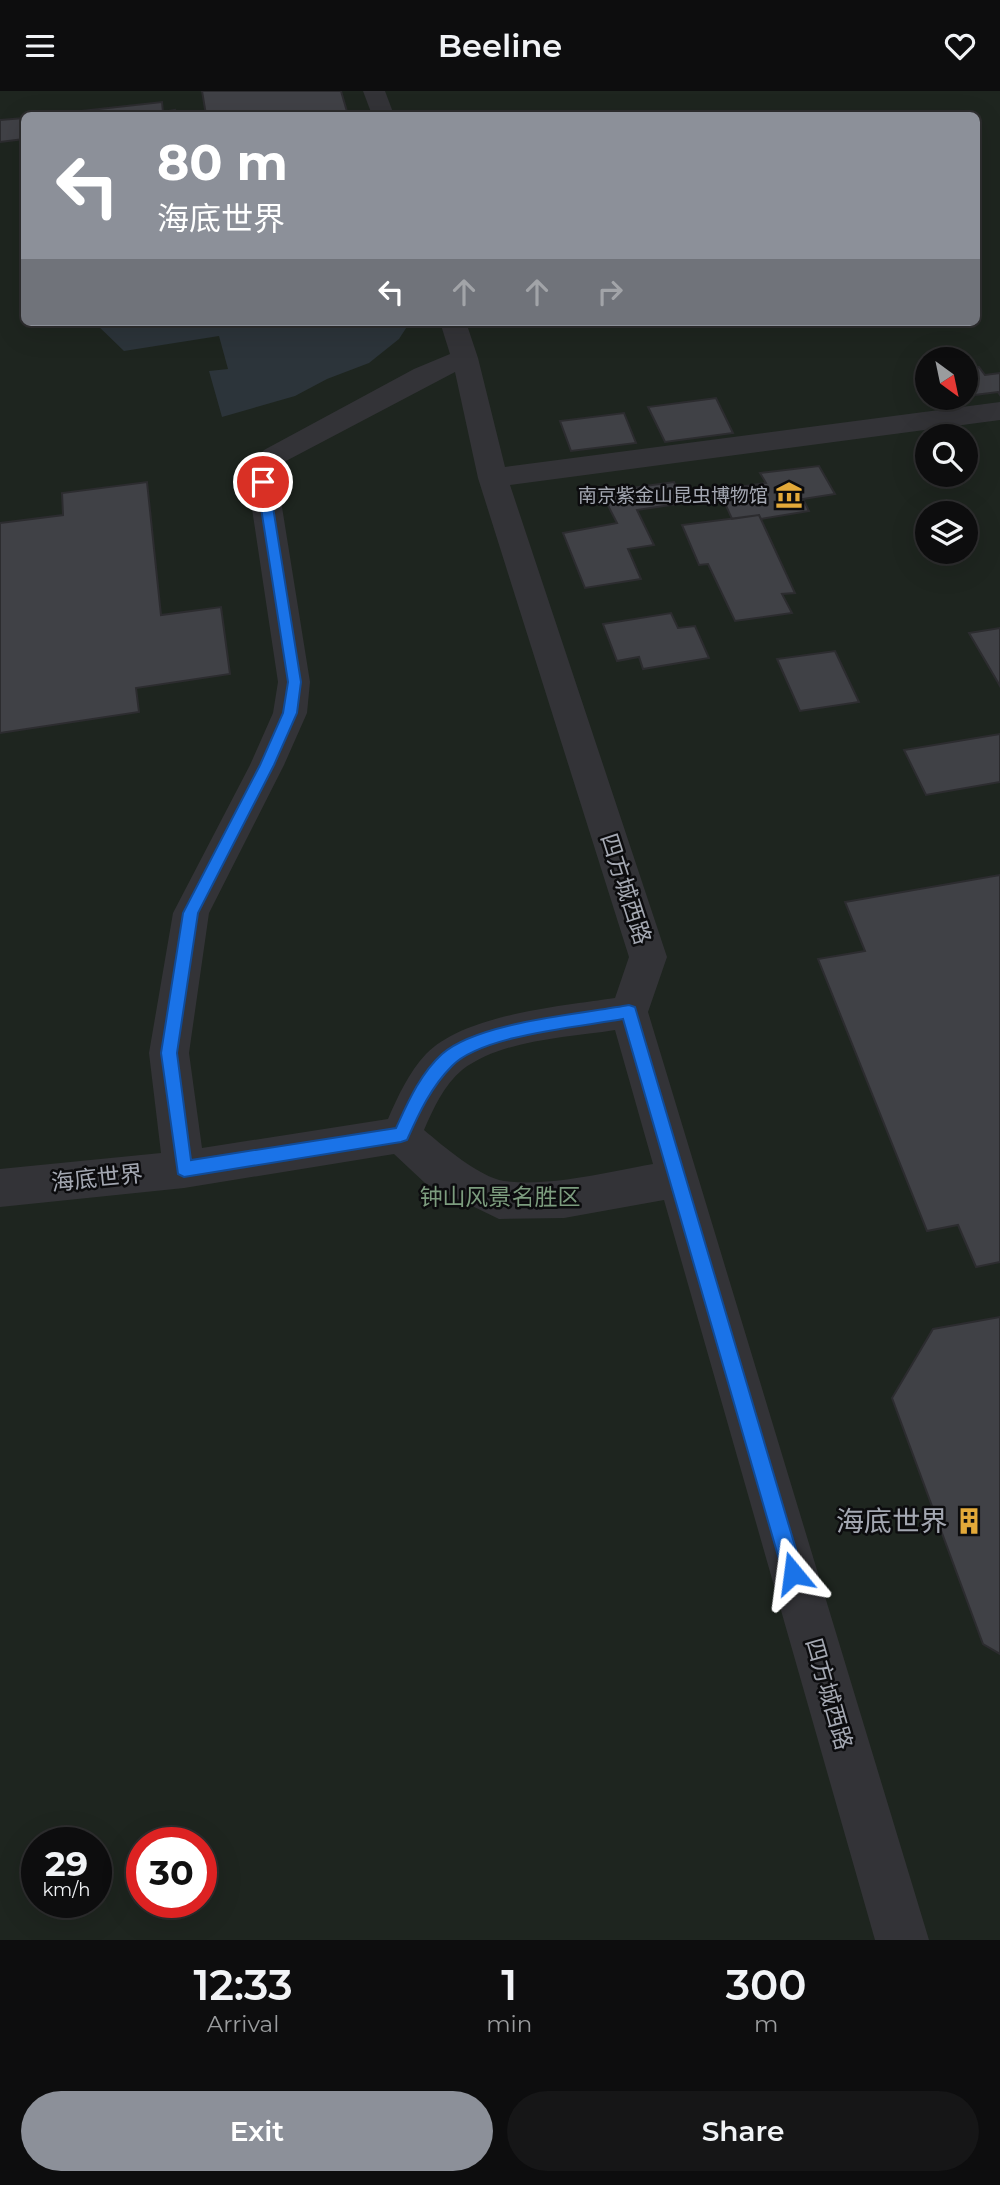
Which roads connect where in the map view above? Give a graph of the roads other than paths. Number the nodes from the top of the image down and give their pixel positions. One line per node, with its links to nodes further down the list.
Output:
1 (374, 91): 2 (street)
2 (382, 112)
3 (459, 340): 5 (street, 四方城西路); 8 (street)
4 (1000, 411): 5 (street)
5 (494, 478): 6 (street, 四方城西路)
6 (629, 1012): 7 (street); 9 (street, 四方城西路)
7 (401, 1135): 8 (street, 海底世界); 9 (street)
8 (184, 1169): 10 (street, 海底世界)
9 (677, 1179): 11 (street, 四方城西路)
10 (0, 1188)
11 (902, 1940)

